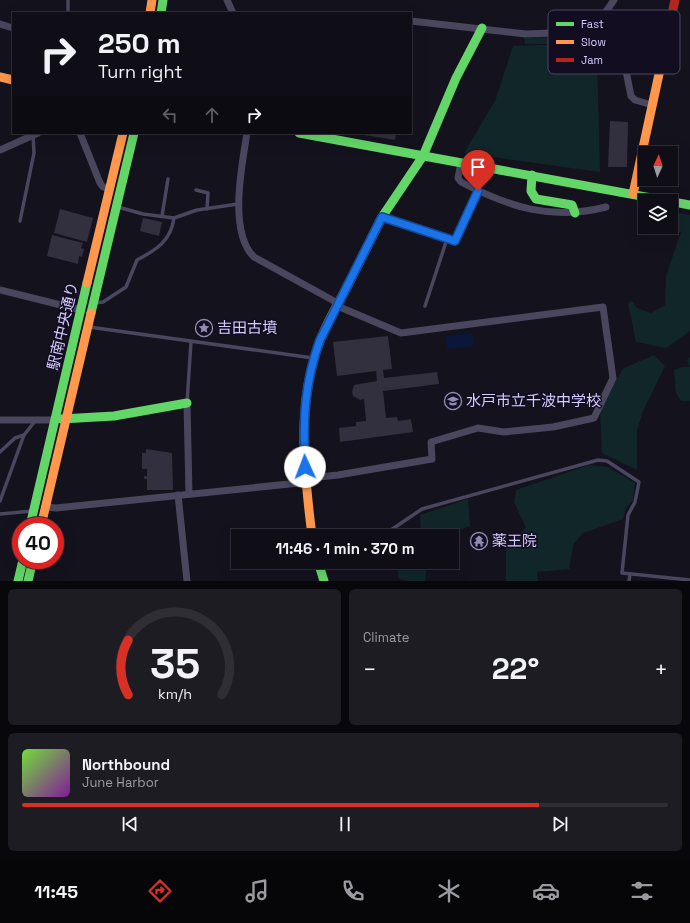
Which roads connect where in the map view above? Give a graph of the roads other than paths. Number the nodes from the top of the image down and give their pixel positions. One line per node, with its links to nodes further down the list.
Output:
1 (68, 0): 9 (lane)
2 (152, 0): 10 (street)
3 (163, 0): 11 (street)
4 (227, 0): 12 (street)
5 (614, 0): 7 (street)
6 (675, 0): 8 (street)
7 (606, 10)
8 (673, 10)
9 (68, 12)
10 (150, 12)
11 (161, 12)
12 (233, 12)
13 (412, 21): 16 (street)
14 (0, 24): 15 (street)
15 (12, 28)
16 (482, 28): 17 (street); 30 (street)
17 (548, 33)
18 (627, 74): 22 (street)
19 (659, 74): 22 (street)
20 (0, 77): 21 (street)
21 (12, 80)
22 (652, 105): 37 (street)
23 (36, 134): 29 (street); 47 (lane)
24 (80, 134): 34 (street)
25 (123, 134): 34 (street, 駅南中央通り)
26 (134, 134): 40 (street, 駅南中央通り)
27 (247, 134): 38 (street)
28 (304, 134): 30 (street)
29 (0, 150)
30 (422, 156): 31 (street); 45 (street)
31 (461, 163): 32 (street); 36 (street)
32 (532, 175): 37 (street); 43 (street)
33 (168, 179): 44 (lane)
34 (110, 189): 53 (street, 駅南中央通り)
35 (196, 190): 42 (lane)
36 (478, 191): 43 (street); 48 (lane)
37 (633, 194): 39 (street)
38 (238, 204): 42 (lane); 51 (street)
39 (690, 205)
40 (116, 207): 44 (lane); 50 (street, 駅南中央通り)
41 (606, 207): 43 (street)
42 (207, 209): 46 (lane)
43 (575, 213)
44 (162, 216): 46 (lane)
45 (382, 217): 48 (lane); 51 (street)
46 (174, 218): 50 (lane)
47 (20, 221)
48 (447, 239): 52 (lane)
49 (0, 290): 53 (street)
50 (94, 303): 54 (street, 駅南中央通り)
51 (338, 304): 56 (street); 64 (street)
52 (425, 306)
53 (81, 310): 61 (street, 駅南中央通り)
54 (89, 327): 55 (lane); 58 (street, 駅南中央通り)
55 (191, 342): 56 (lane); 57 (lane)
56 (313, 358): 64 (street)
57 (187, 403): 58 (street); 65 (street)
58 (67, 418): 61 (street); 68 (street, 駅南中央通り)
59 (0, 420): 60 (street)
60 (36, 420): 61 (street); 62 (lane)
61 (55, 420): 69 (street, 駅南中央通り)
62 (24, 435): 63 (lane); 67 (lane)
63 (0, 452)
64 (306, 481): 65 (street); 73 (street)
65 (189, 494): 66 (street)
66 (178, 495): 68 (street); 82 (street)
67 (0, 501)
68 (46, 507): 72 (street, 駅南中央通り)
69 (33, 511): 70 (lane); 71 (street, 駅南中央通り)
70 (0, 514)
71 (32, 517)
72 (43, 517)
73 (311, 529)
74 (392, 529): 78 (lane)
75 (21, 569): 80 (street)
76 (31, 569): 81 (street)
77 (320, 569): 83 (street)
78 (630, 574): 79 (lane); 84 (lane)
79 (690, 580)
80 (18, 581)
81 (28, 581)
82 (187, 581)
83 (324, 581)
84 (630, 581)

